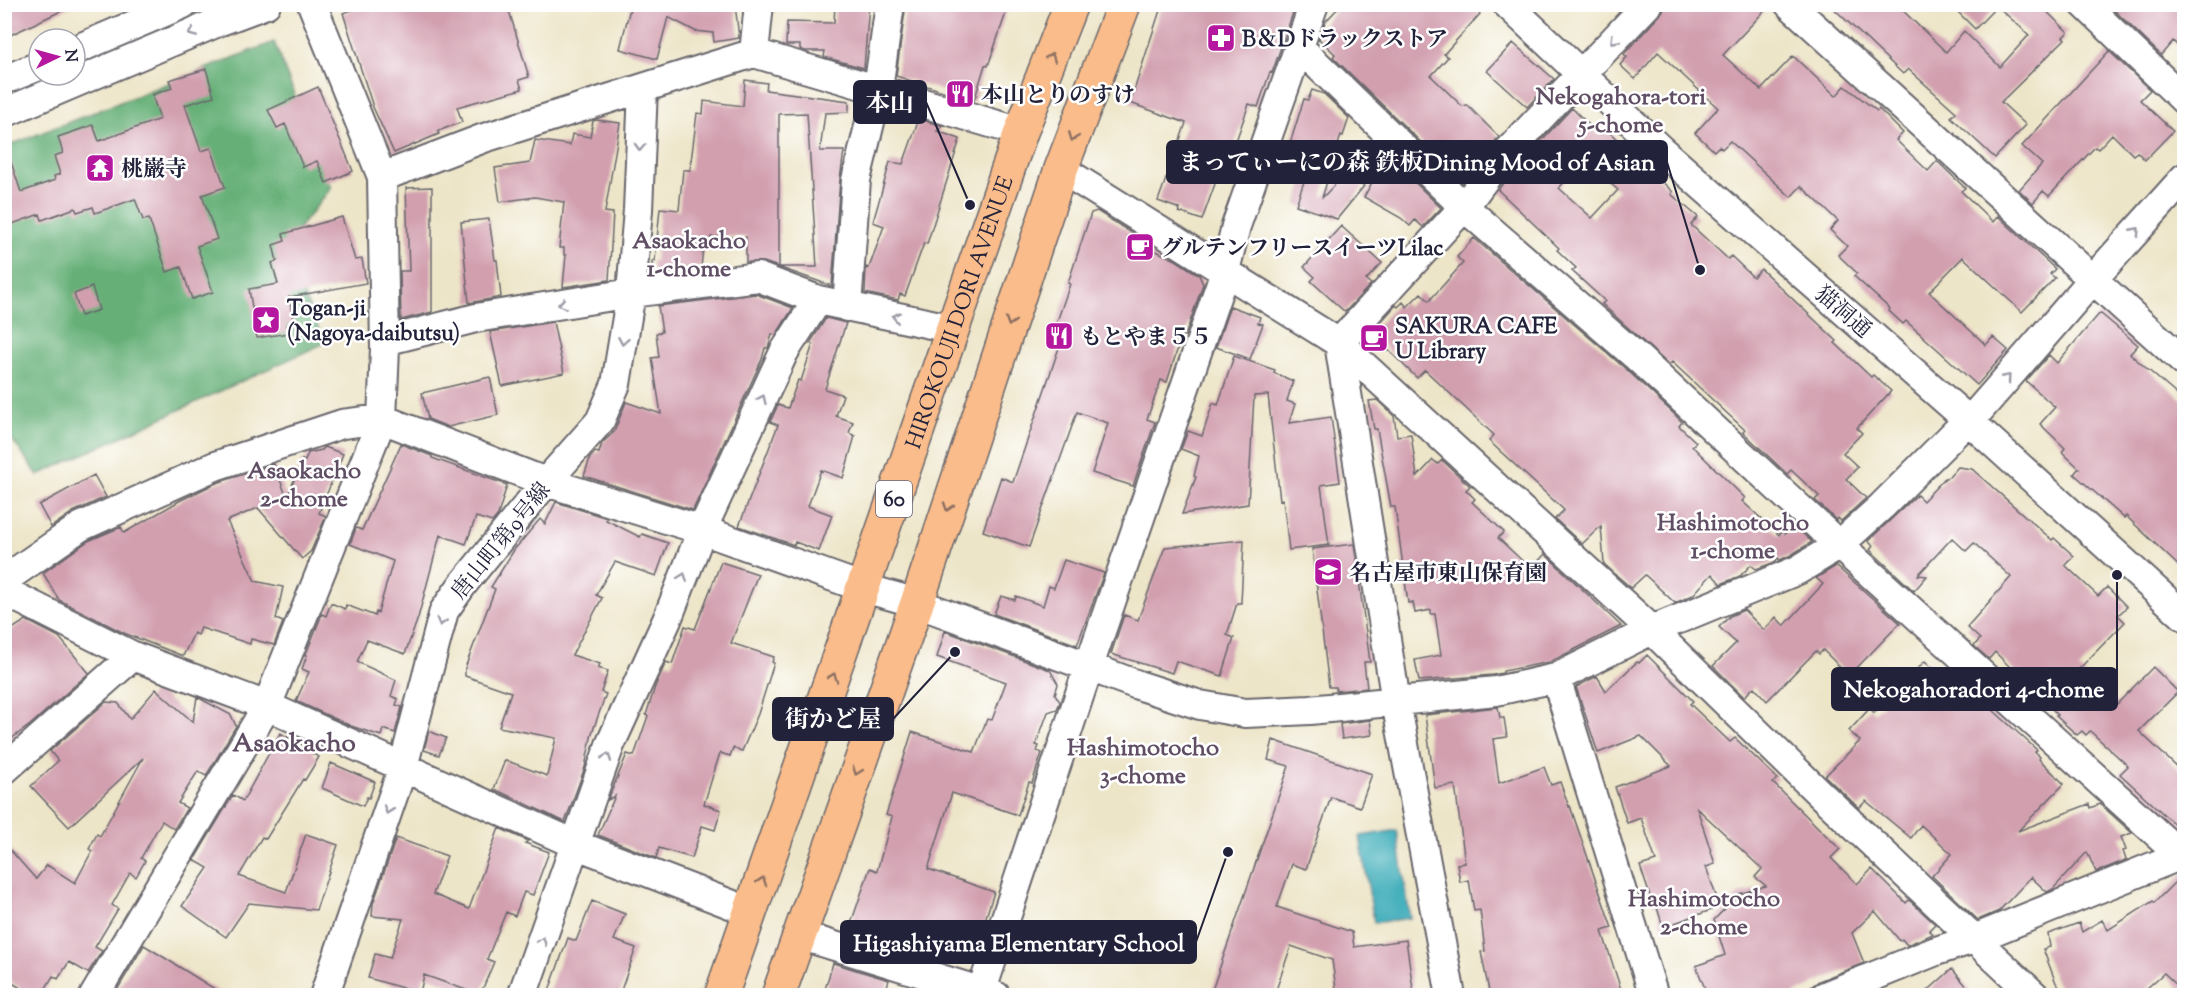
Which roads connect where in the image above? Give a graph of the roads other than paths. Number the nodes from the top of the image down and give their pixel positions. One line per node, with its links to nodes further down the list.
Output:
1 (183, 4): 13 (street)
2 (266, 4): 22 (street, one-way to 22)
3 (312, 4): 25 (street)
4 (759, 4): 15 (street)
5 (890, 4): 20 (street)
6 (1071, 4): 23 (main road, HIROKOUJI DORI AVENUE / 60, one-way to 6)
7 (1124, 4): 24 (main road, 60, one-way to 24)
8 (1314, 4): 14 (street)
9 (1507, 4): 17 (street, 猫洞通)
10 (1647, 4): 17 (street, one-way to 17)
11 (1789, 4): 29 (street)
12 (2084, 4): 21 (street)
13 (87, 45)
14 (1299, 46): 27 (street); 28 (street)
15 (754, 53): 19 (street); 20 (street)
16 (27, 71): 18 (street)
17 (1581, 75): 27 (street); 38 (street, 猫洞通)
18 (4, 80)
19 (643, 88): 25 (street); 30 (street, 唐山町第9号線, one-way to 30)
20 (878, 89): 23 (street); 32 (street)
21 (2184, 100)
22 (4, 113)
23 (1021, 132): 33 (main road, HIROKOUJI DORI AVENUE / 60)
24 (1061, 169): 28 (street); 45 (main road, 60, one-way to 45)
25 (382, 177): 34 (street)
26 (2184, 178): 29 (street, one-way to 26)
27 (1464, 207): 35 (street); 41 (street)
28 (1225, 271): 35 (street); 49 (street)
29 (2094, 278): 36 (street); 38 (street, one-way to 29)
30 (631, 293): 31 (street); 34 (street, one-way to 34); 39 (street, 唐山町第9号線, one-way to 39)
31 (818, 300): 32 (street); 40 (street, one-way to 31)
32 (847, 307): 33 (street, one-way to 32)
33 (954, 329): 43 (main road, HIROKOUJI DORI AVENUE / 60)
34 (385, 341): 37 (street)
35 (1339, 343): 47 (street); 51 (street)
36 (2184, 362)
37 (382, 419): 39 (street); 42 (street); 52 (street)
38 (1969, 421): 41 (street); 46 (street, 猫洞通)
39 (546, 482): 40 (street); 53 (street, 唐山町第9号線, one-way to 53)
40 (702, 530): 43 (street); 55 (street, one-way to 40)
41 (1839, 545): 47 (street); 56 (street)
42 (4, 580)
43 (864, 588): 45 (street); 57 (main road, HIROKOUJI DORI AVENUE / 60, one-way to 43)
44 (4, 591): 48 (street)
45 (917, 603): 49 (street); 58 (main road, 60, one-way to 58)
46 (2184, 616)
47 (1652, 630): 50 (street); 59 (street)
48 (133, 656): 52 (street); 54 (street)
49 (1089, 666): 51 (street); 60 (street)
50 (1556, 678): 51 (street); 67 (street)
51 (1396, 702): 66 (street)
52 (267, 706): 53 (street); 61 (street)
53 (403, 766): 55 (street); 62 (street, 唐山町第9号線, one-way to 62)
54 (4, 770)
55 (577, 845): 57 (street); 63 (street, one-way to 55)
56 (2184, 856): 59 (street)
57 (751, 912): 64 (main road, HIROKOUJI DORI AVENUE / 60)
58 (798, 935): 60 (street); 65 (main road, 60)
59 (1974, 939): 68 (street); 69 (street)
60 (986, 994)
61 (94, 996)
62 (324, 996)
63 (522, 996)
64 (721, 996)
65 (778, 996)
66 (1451, 996)
67 (1654, 996)
68 (1825, 996)
69 (2035, 996)

